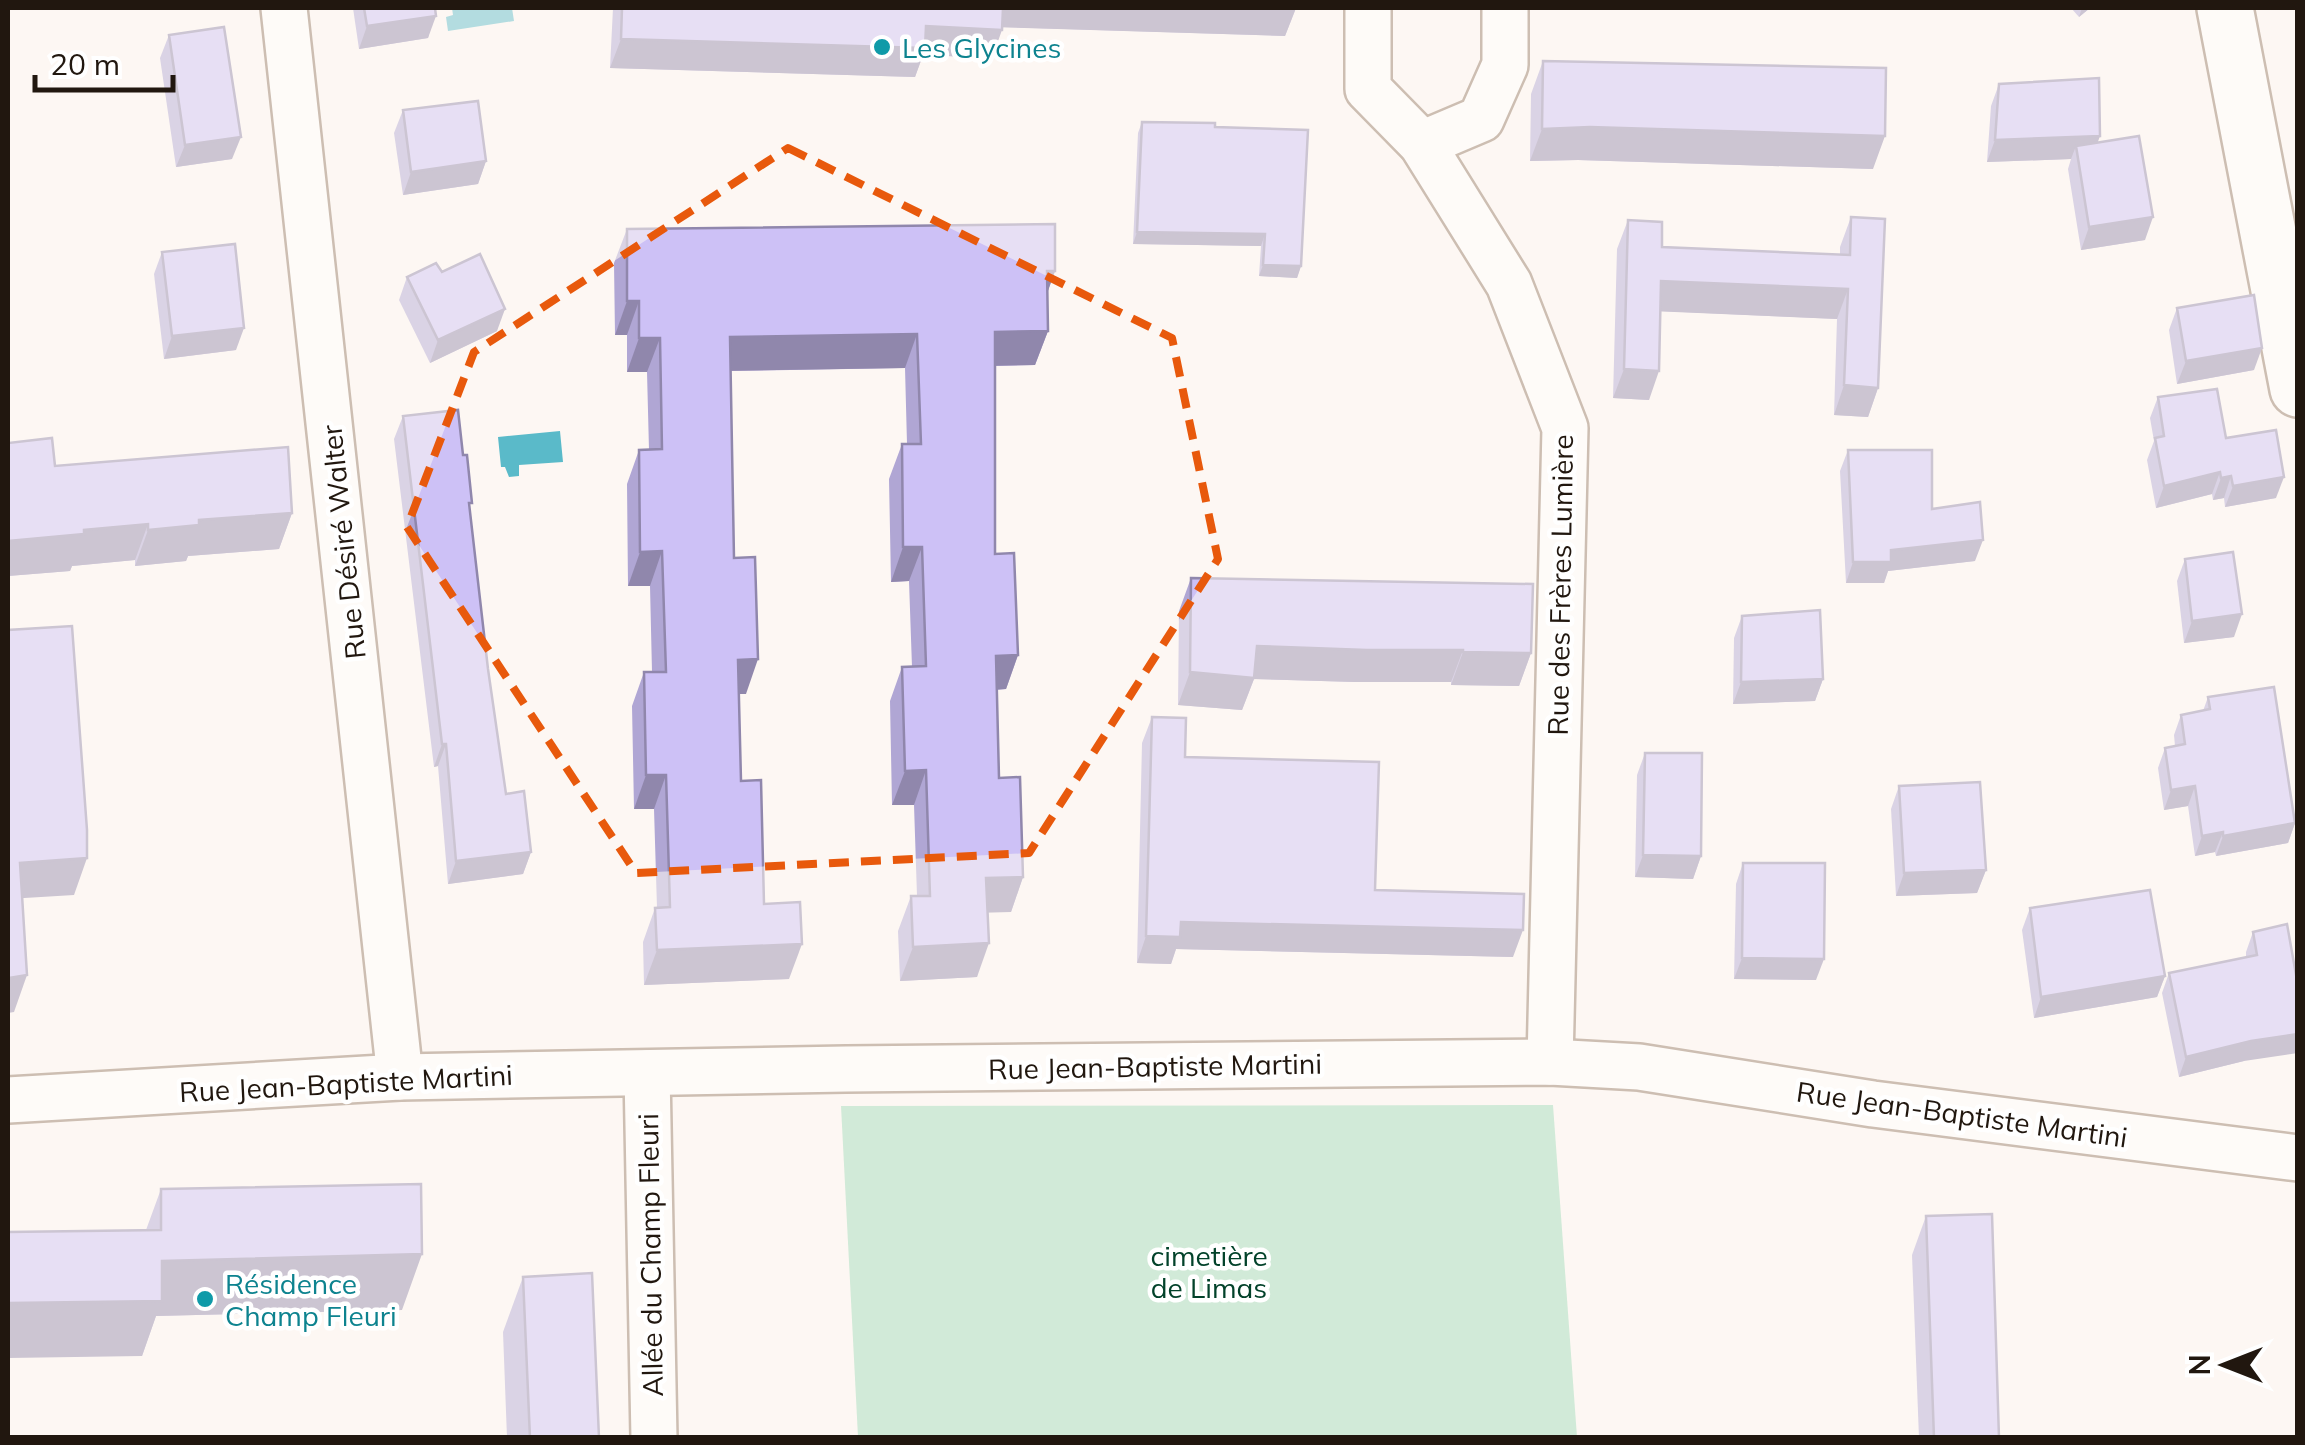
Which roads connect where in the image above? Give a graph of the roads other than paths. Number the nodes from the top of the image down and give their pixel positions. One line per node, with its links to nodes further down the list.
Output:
1 (284, 8): 9 (street, Rue Désiré Walter)
2 (1368, 8): 5 (street, Rue des Frères Lumière)
3 (1505, 8): 5 (street)
4 (2225, 8): 6 (main road)
5 (1422, 144): 7 (street, Rue des Frères Lumière)
6 (2298, 389)
7 (1550, 1062): 8 (street, Rue Jean-Baptiste Martini); 11 (street, Rue Jean-Baptiste Martini)
8 (647, 1073): 9 (street, Rue Jean-Baptiste Martini); 12 (street, Allée du Champ Fleuri)
9 (400, 1078): 10 (street, Rue Jean-Baptiste Martini)
10 (8, 1100)
11 (2298, 1158)
12 (654, 1438)

